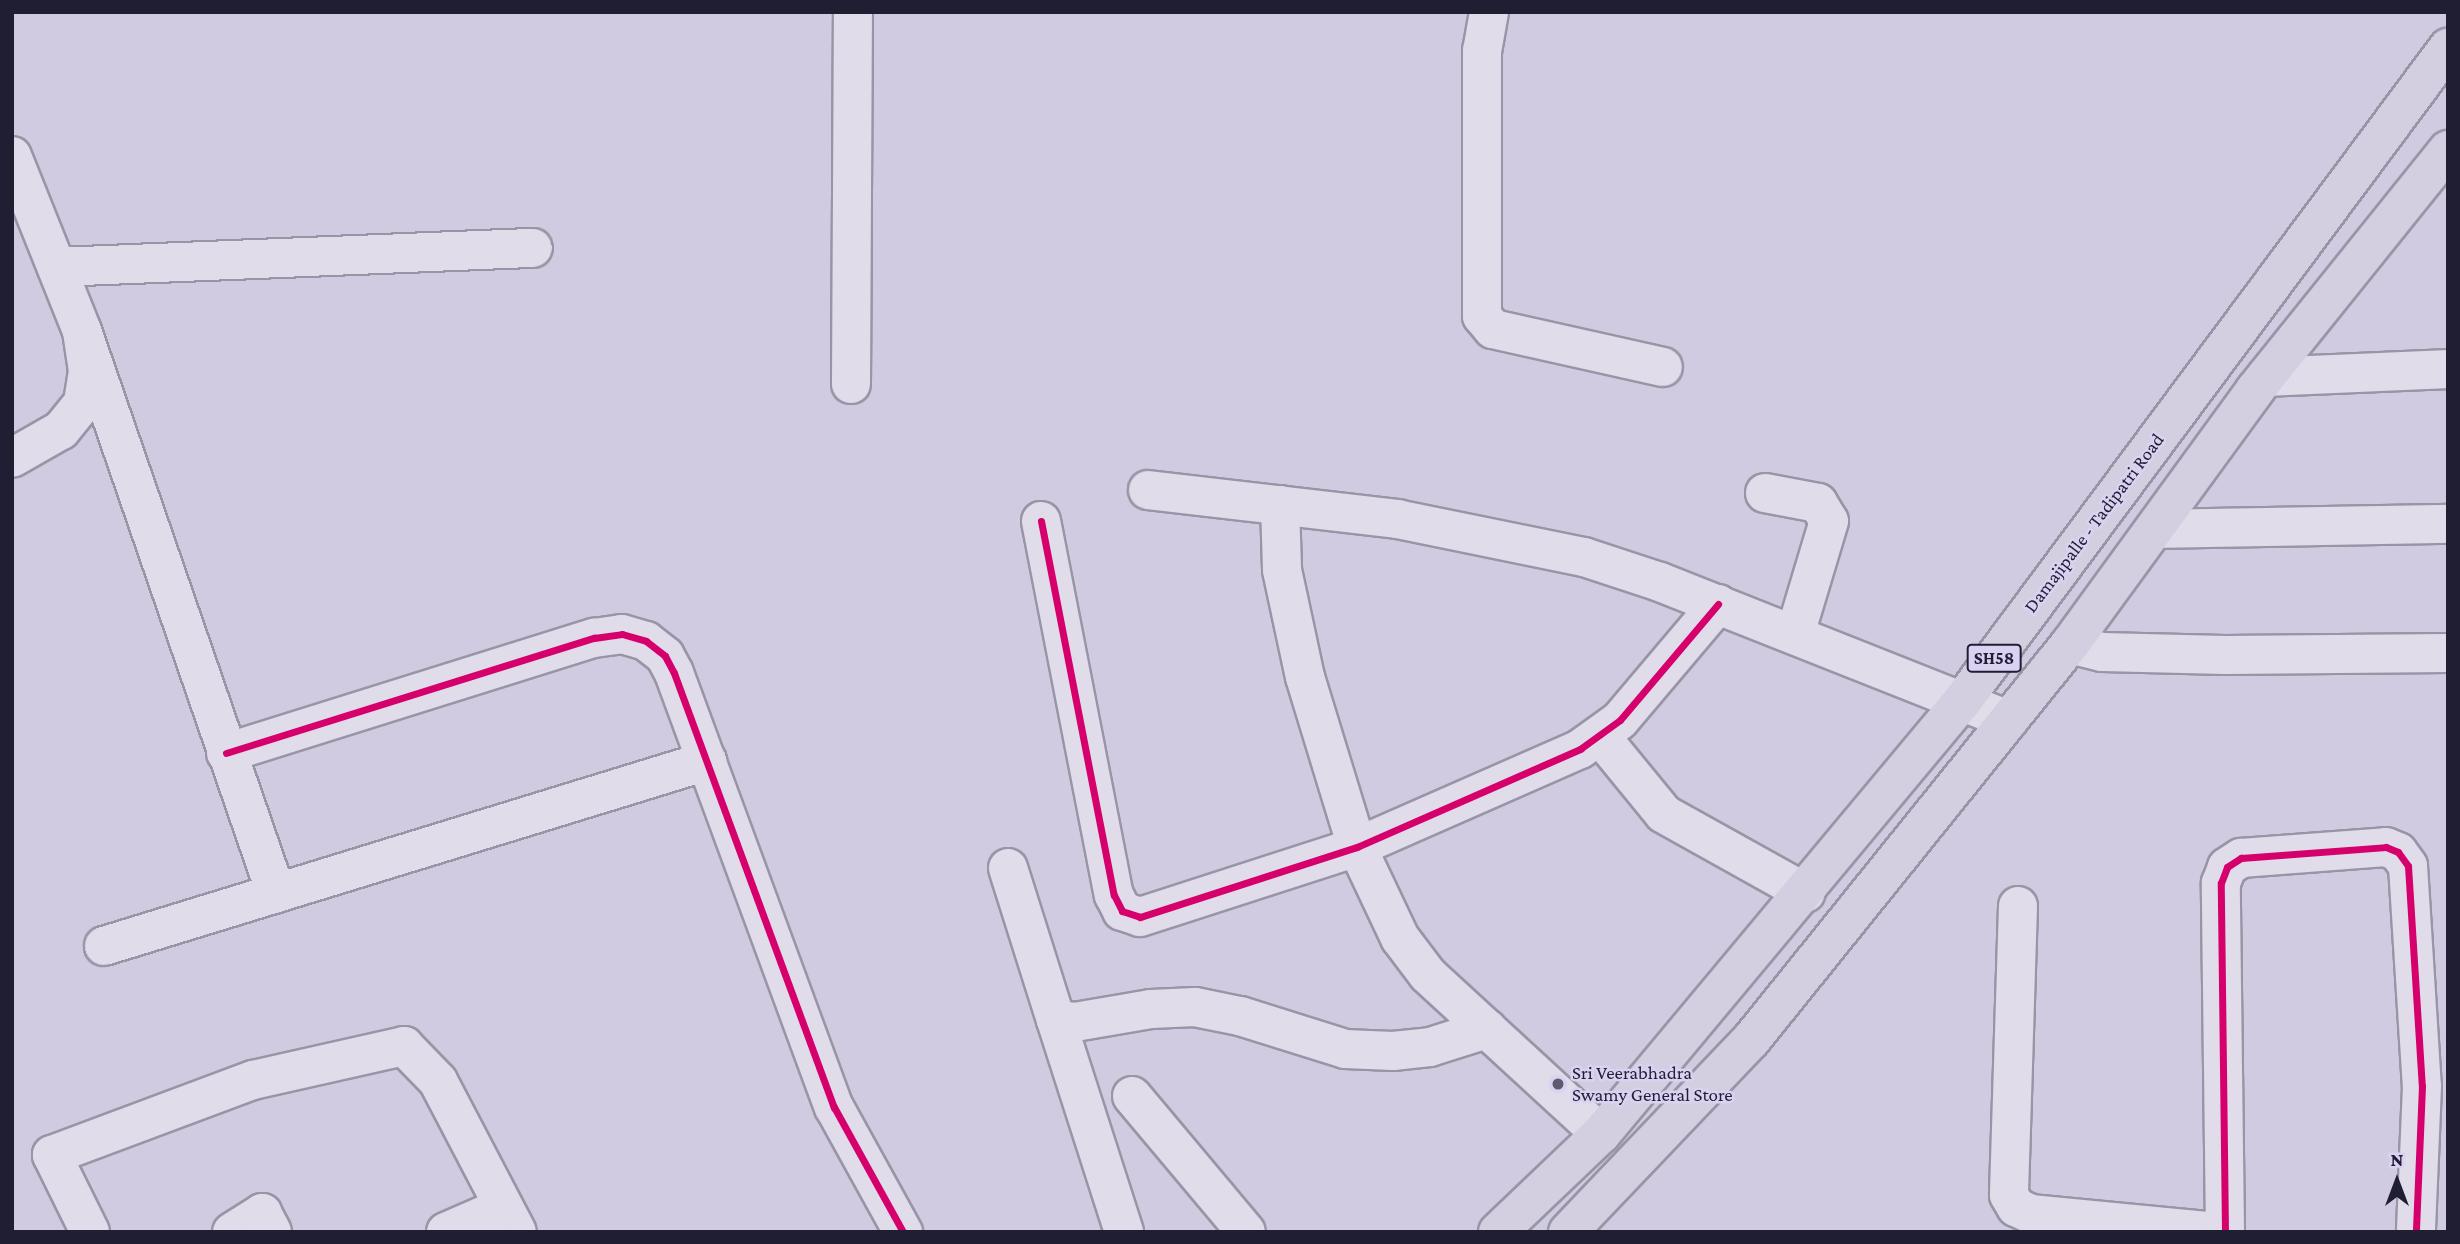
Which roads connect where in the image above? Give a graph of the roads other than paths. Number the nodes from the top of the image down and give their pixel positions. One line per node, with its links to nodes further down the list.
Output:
1 (853, 12): 14 (street)
2 (1489, 12): 11 (street)
3 (2448, 48): 8 (main road, Damajipalle - Tadipatri Road / SH58)
4 (2448, 150): 10 (main road, SH58)
5 (12, 156): 7 (street)
6 (533, 248): 7 (street)
7 (57, 267): 9 (street)
8 (2247, 319): 10 (main road); 26 (main road, Damajipalle - Tadipatri Road / SH58)
9 (82, 331): 15 (street); 29 (street)
10 (2290, 347): 13 (main road, SH58)
11 (1663, 367)
12 (2448, 369): 13 (street)
13 (2266, 377): 21 (main road, SH58)
14 (851, 384)
15 (12, 458)
16 (1148, 490): 18 (street)
17 (1765, 493): 23 (street)
18 (1280, 505): 22 (street); 31 (street)
19 (1041, 521): 31 (street)
20 (2448, 524): 21 (street)
21 (2156, 529): 24 (main road, SH58)
22 (1718, 604): 23 (street); 28 (street)
23 (1796, 635): 26 (street)
24 (2070, 644): 25 (street); 27 (main road, SH58)
25 (2448, 653)
26 (1963, 700): 27 (street); 34 (main road, Damajipalle - Tadipatri Road / SH58)
27 (2009, 720): 50 (main road, SH58)
28 (1601, 737): 31 (street); 34 (street)
29 (226, 753): 30 (street); 33 (street)
30 (707, 761): 33 (street); 46 (street)
31 (1357, 847): 38 (street)
32 (1008, 868): 37 (street)
33 (276, 893): 36 (street)
34 (1806, 893): 40 (main road, Damajipalle - Tadipatri Road / SH58)
35 (2018, 906): 51 (street)
36 (104, 946)
37 (1056, 1020): 38 (street); 47 (street)
38 (1487, 1029): 40 (street)
39 (1132, 1096): 48 (street)
40 (1601, 1134): 49 (main road, Damajipalle - Tadipatri Road / SH58)
41 (510, 1219): 42 (street); 45 (street)
42 (90, 1232)
43 (232, 1232): 44 (street)
44 (272, 1232)
45 (446, 1232)
46 (903, 1232)
47 (1124, 1232)
48 (1246, 1232)
49 (1498, 1232)
50 (1569, 1232)
51 (2220, 1232)
52 (2225, 1232): 53 (street)
53 (2416, 1232)

